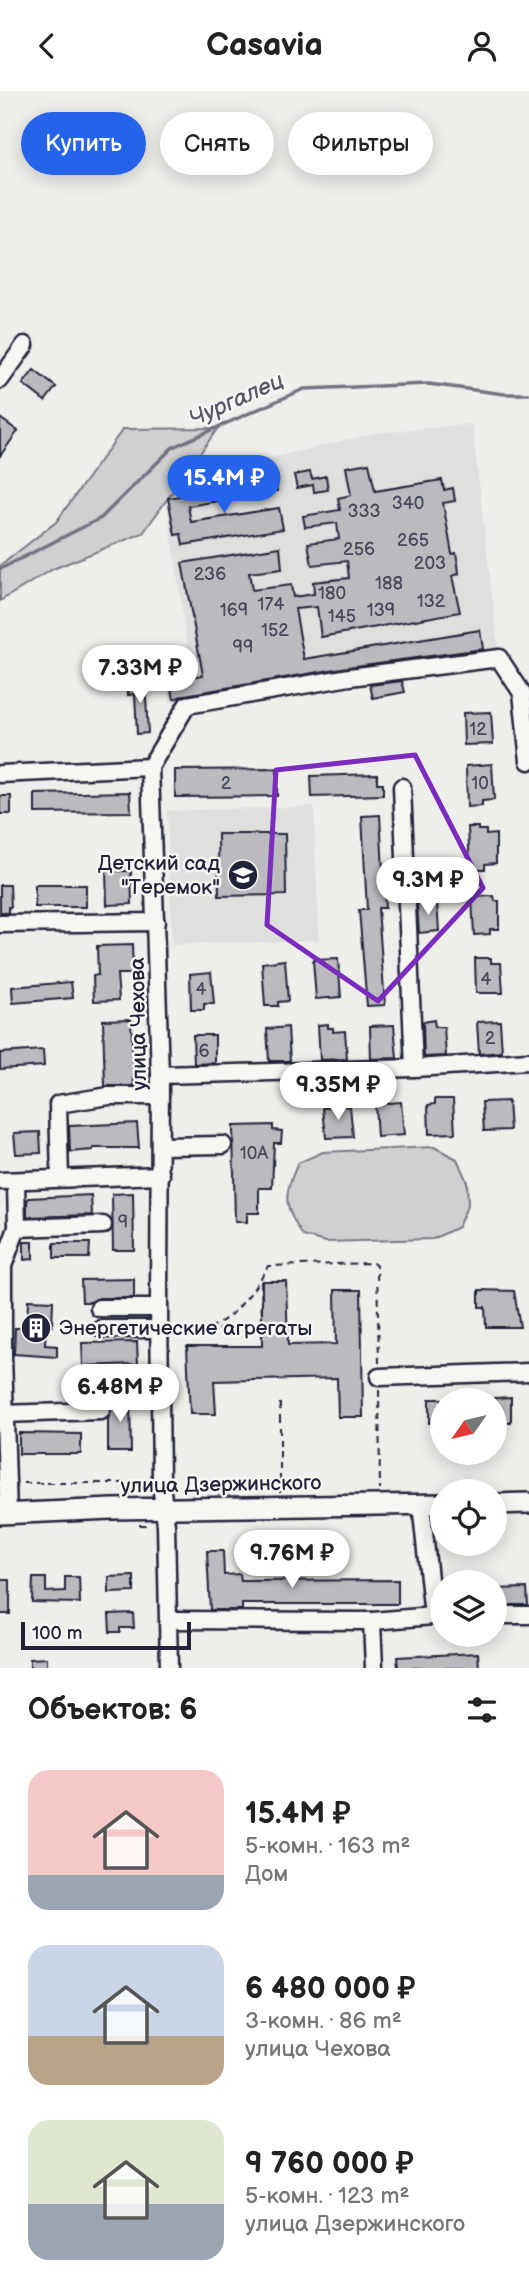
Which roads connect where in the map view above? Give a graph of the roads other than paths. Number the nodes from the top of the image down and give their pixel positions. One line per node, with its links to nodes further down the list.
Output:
1 (25, 345): 2 (street)
2 (0, 380)
3 (529, 761): 4 (street)
4 (150, 767): 5 (street); 7 (street, улица Чехова)
5 (0, 774)
6 (402, 787): 10 (street)
7 (156, 922): 8 (street); 11 (street, улица Чехова)
8 (0, 924)
9 (529, 1061): 10 (street)
10 (414, 1068): 11 (street)
11 (160, 1075): 12 (street, улица Чехова)
12 (160, 1096): 14 (street, улица Чехова); 16 (street)
13 (223, 1145): 14 (street)
14 (161, 1146): 15 (street, улица Чехова)
15 (160, 1175): 16 (street); 22 (street, улица Чехова)
16 (60, 1178): 17 (street)
17 (5, 1181): 19 (street)
18 (103, 1225): 19 (street)
19 (17, 1228): 20 (street)
20 (1, 1266): 25 (street)
21 (99, 1308): 22 (street)
22 (159, 1308): 24 (street, улица Чехова)
23 (102, 1329): 24 (street)
24 (159, 1329): 34 (street, улица Чехова)
25 (2, 1356): 29 (street)
26 (529, 1372): 27 (street)
27 (379, 1377)
28 (101, 1411): 29 (street)
29 (2, 1414): 35 (street)
30 (529, 1503): 33 (main road)
31 (421, 1504): 32 (main road, улица Дзержинского); 34 (main road, улица Дзержинского); 36 (street)
32 (430, 1504)
33 (507, 1504)
34 (163, 1509): 35 (main road, улица Дзержинского); 40 (street, улица Чехова)
35 (4, 1514)
36 (431, 1570)
37 (507, 1615): 38 (street)
38 (529, 1615)
39 (430, 1617): 41 (street)
40 (170, 1620): 41 (street); 42 (street, улица Чехова)
41 (372, 1621): 43 (street)
42 (169, 1668)
43 (374, 1668)

